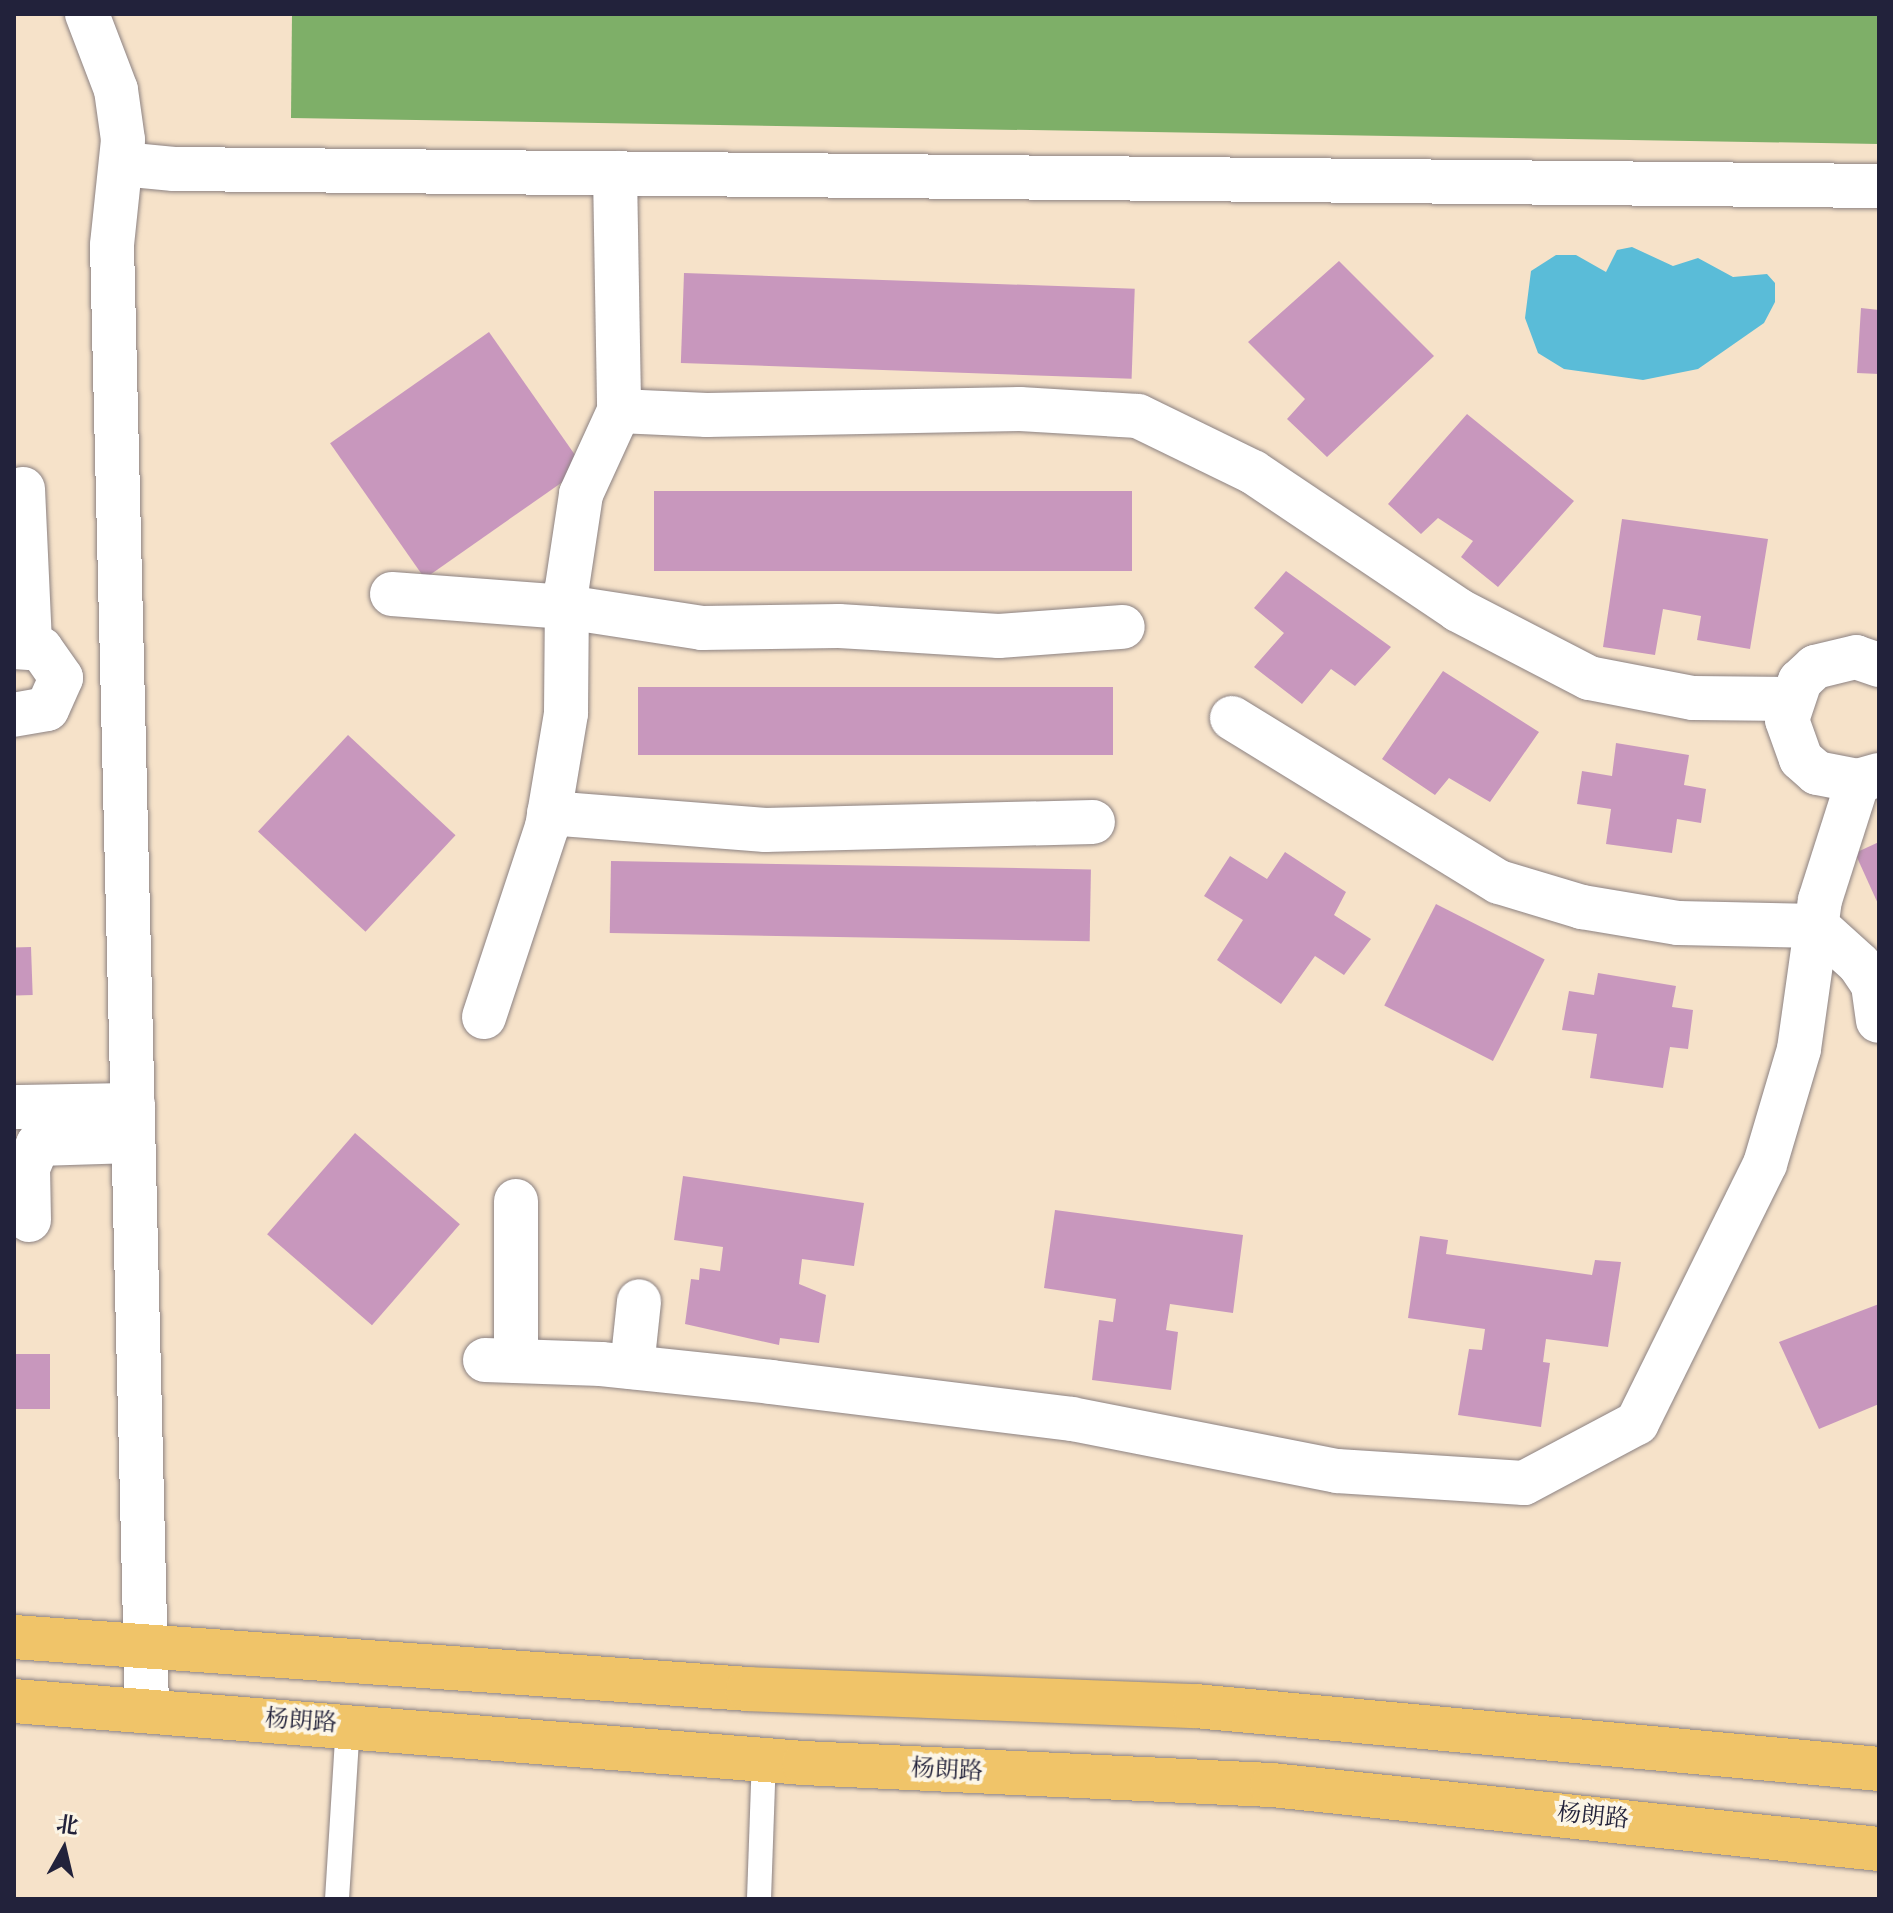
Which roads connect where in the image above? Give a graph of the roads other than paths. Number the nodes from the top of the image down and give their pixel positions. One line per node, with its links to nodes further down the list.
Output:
1 (87, 14): 2 (street)
2 (122, 164): 3 (street); 12 (street)
3 (615, 173): 4 (street); 5 (street)
4 (1879, 186)
5 (619, 411): 8 (street); 14 (street)
6 (23, 489): 10 (street)
7 (392, 594): 8 (street)
8 (566, 607): 9 (street); 18 (street)
9 (1123, 627)
10 (22, 646): 13 (street)
11 (1879, 665): 14 (street)
12 (122, 674): 13 (street); 24 (street)
13 (61, 678): 15 (street)
14 (1790, 699): 17 (street)
15 (14, 715)
16 (1232, 718): 20 (street)
17 (1868, 778): 20 (street)
18 (549, 813): 19 (street); 21 (street)
19 (1093, 822)
20 (1817, 926): 22 (street); 28 (street)
21 (484, 1017)
22 (1878, 1021)
23 (14, 1107): 24 (street)
24 (133, 1123): 26 (street); 30 (street)
25 (516, 1201): 28 (street)
26 (29, 1220)
27 (639, 1301): 28 (street)
28 (632, 1367)
29 (14, 1637): 30 (main road)
30 (145, 1645): 32 (street); 35 (main road)
31 (14, 1701): 32 (main road, 杨朗路)
32 (147, 1709): 33 (main road, 杨朗路)
33 (348, 1725): 34 (main road, 杨朗路); 37 (lane)
34 (764, 1759): 36 (main road, 杨朗路); 38 (lane)
35 (1879, 1769)
36 (1879, 1849)
37 (337, 1899)
38 (759, 1899)

